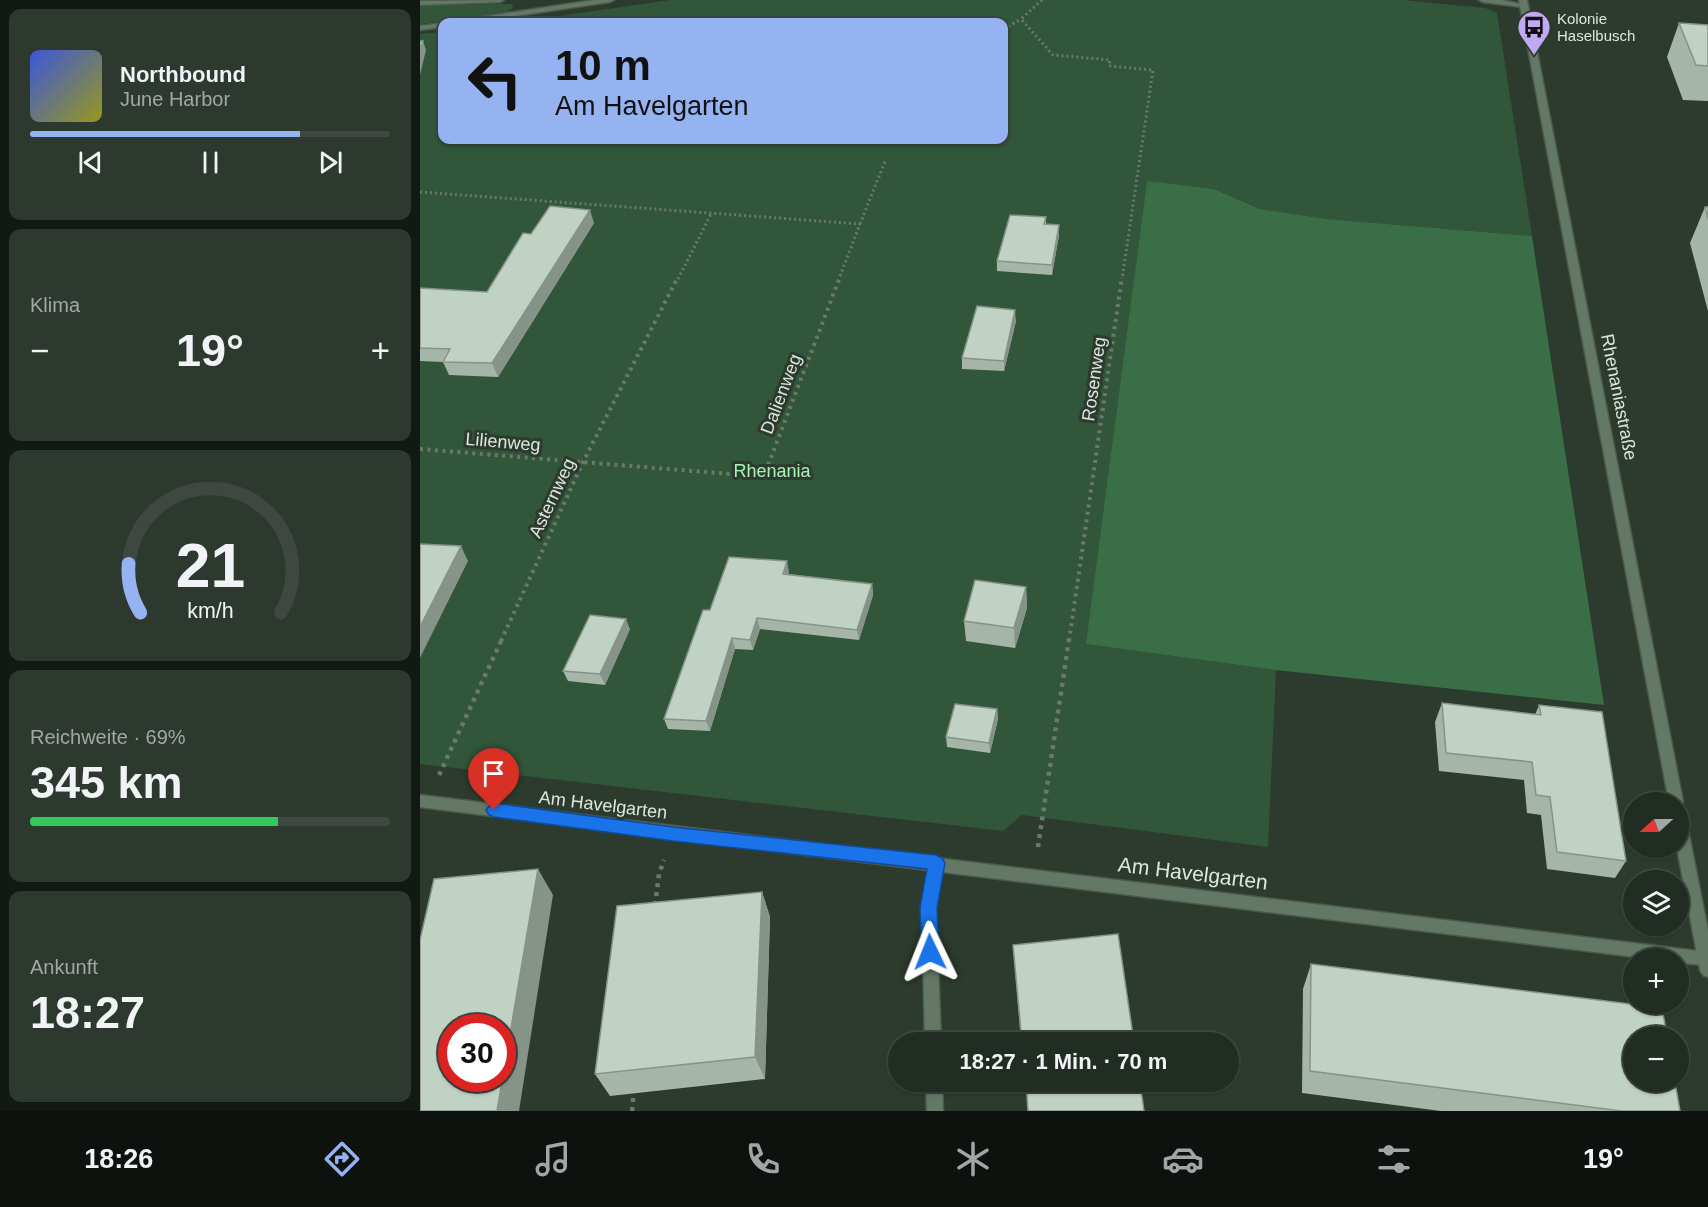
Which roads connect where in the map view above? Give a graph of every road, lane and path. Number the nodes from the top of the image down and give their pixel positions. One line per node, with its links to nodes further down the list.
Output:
1 (500, 0): 6 (street)
2 (610, 0): 7 (street)
3 (1042, 0): 8 (path)
4 (1483, 0): 5 (street)
5 (1523, 2): 18 (street, Rhenaniastraße)
6 (420, 3)
7 (488, 18)
8 (1021, 19): 10 (path); 23 (path, Rosenweg)
9 (438, 26): 11 (street)
10 (1008, 27)
11 (420, 28)
12 (886, 159): 15 (path, Dalienweg)
13 (420, 192): 14 (path)
14 (712, 212): 15 (path); 17 (path, Asternweg)
15 (860, 224): 17 (path, Dalienweg)
16 (420, 448): 17 (path, Lilienweg)
17 (583, 462): 19 (path, Asternweg)
18 (1674, 792)
19 (424, 801): 20 (street, Am Havelgarten)
20 (673, 834): 22 (street, Am Havelgarten); 24 (path, Am Havelgarten)
21 (1687, 858): 25 (street)
22 (936, 863): 23 (street, Am Havelgarten); 26 (street)
23 (1032, 874): 25 (street, Am Havelgarten)
24 (655, 909)
25 (1707, 964)
26 (933, 1032)
27 (634, 1087): 29 (path)
28 (934, 1092): 30 (street)
29 (632, 1111)
30 (935, 1111)

